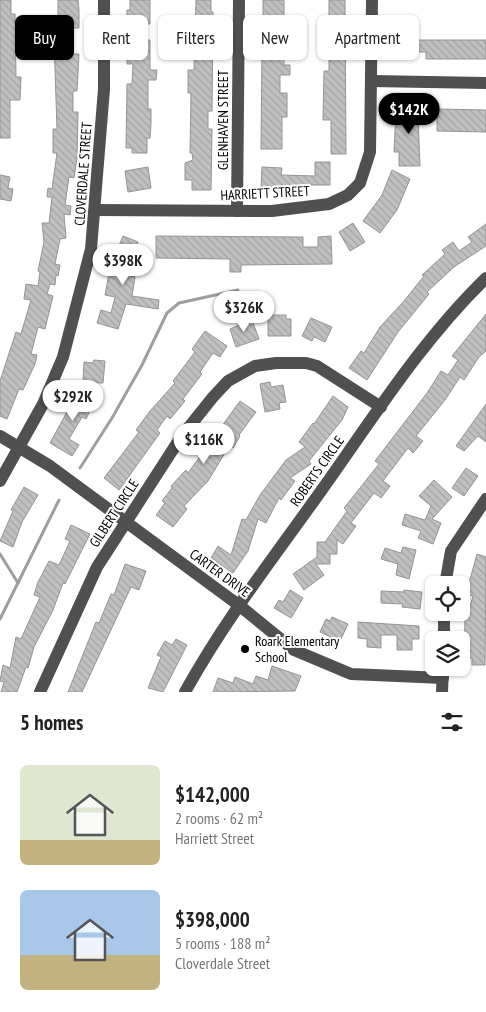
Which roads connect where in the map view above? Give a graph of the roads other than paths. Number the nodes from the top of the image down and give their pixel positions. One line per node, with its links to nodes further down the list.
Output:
1 (104, 0): 6 (street, CLOVERDALE STREET)
2 (239, 0): 7 (street, GLENHAVEN STREET)
3 (372, 0): 4 (street, HARRIETT STREET)
4 (371, 81): 5 (street); 7 (street, HARRIETT STREET)
5 (486, 83)
6 (96, 210): 7 (street, HARRIETT STREET); 11 (street, CLOVERDALE STREET)
7 (237, 211)
8 (486, 278): 9 (street, ROBERTS CIRCLE)
9 (381, 407): 14 (street, GILBERT CIRCLE); 16 (street, ROBERTS CIRCLE)
10 (0, 436): 11 (street, CARTER DRIVE)
11 (21, 447): 12 (street, CLOVERDALE STREET); 14 (street, CARTER DRIVE)
12 (0, 481)
13 (486, 499): 15 (street)
14 (126, 523): 16 (street, CARTER DRIVE); 19 (street, GILBERT CIRCLE)
15 (447, 576)
16 (240, 606): 17 (street, CARTER DRIVE); 20 (street, ROBERTS CIRCLE)
17 (425, 674)
18 (443, 676): 21 (street)
19 (40, 692)
20 (185, 692)
21 (442, 692)

